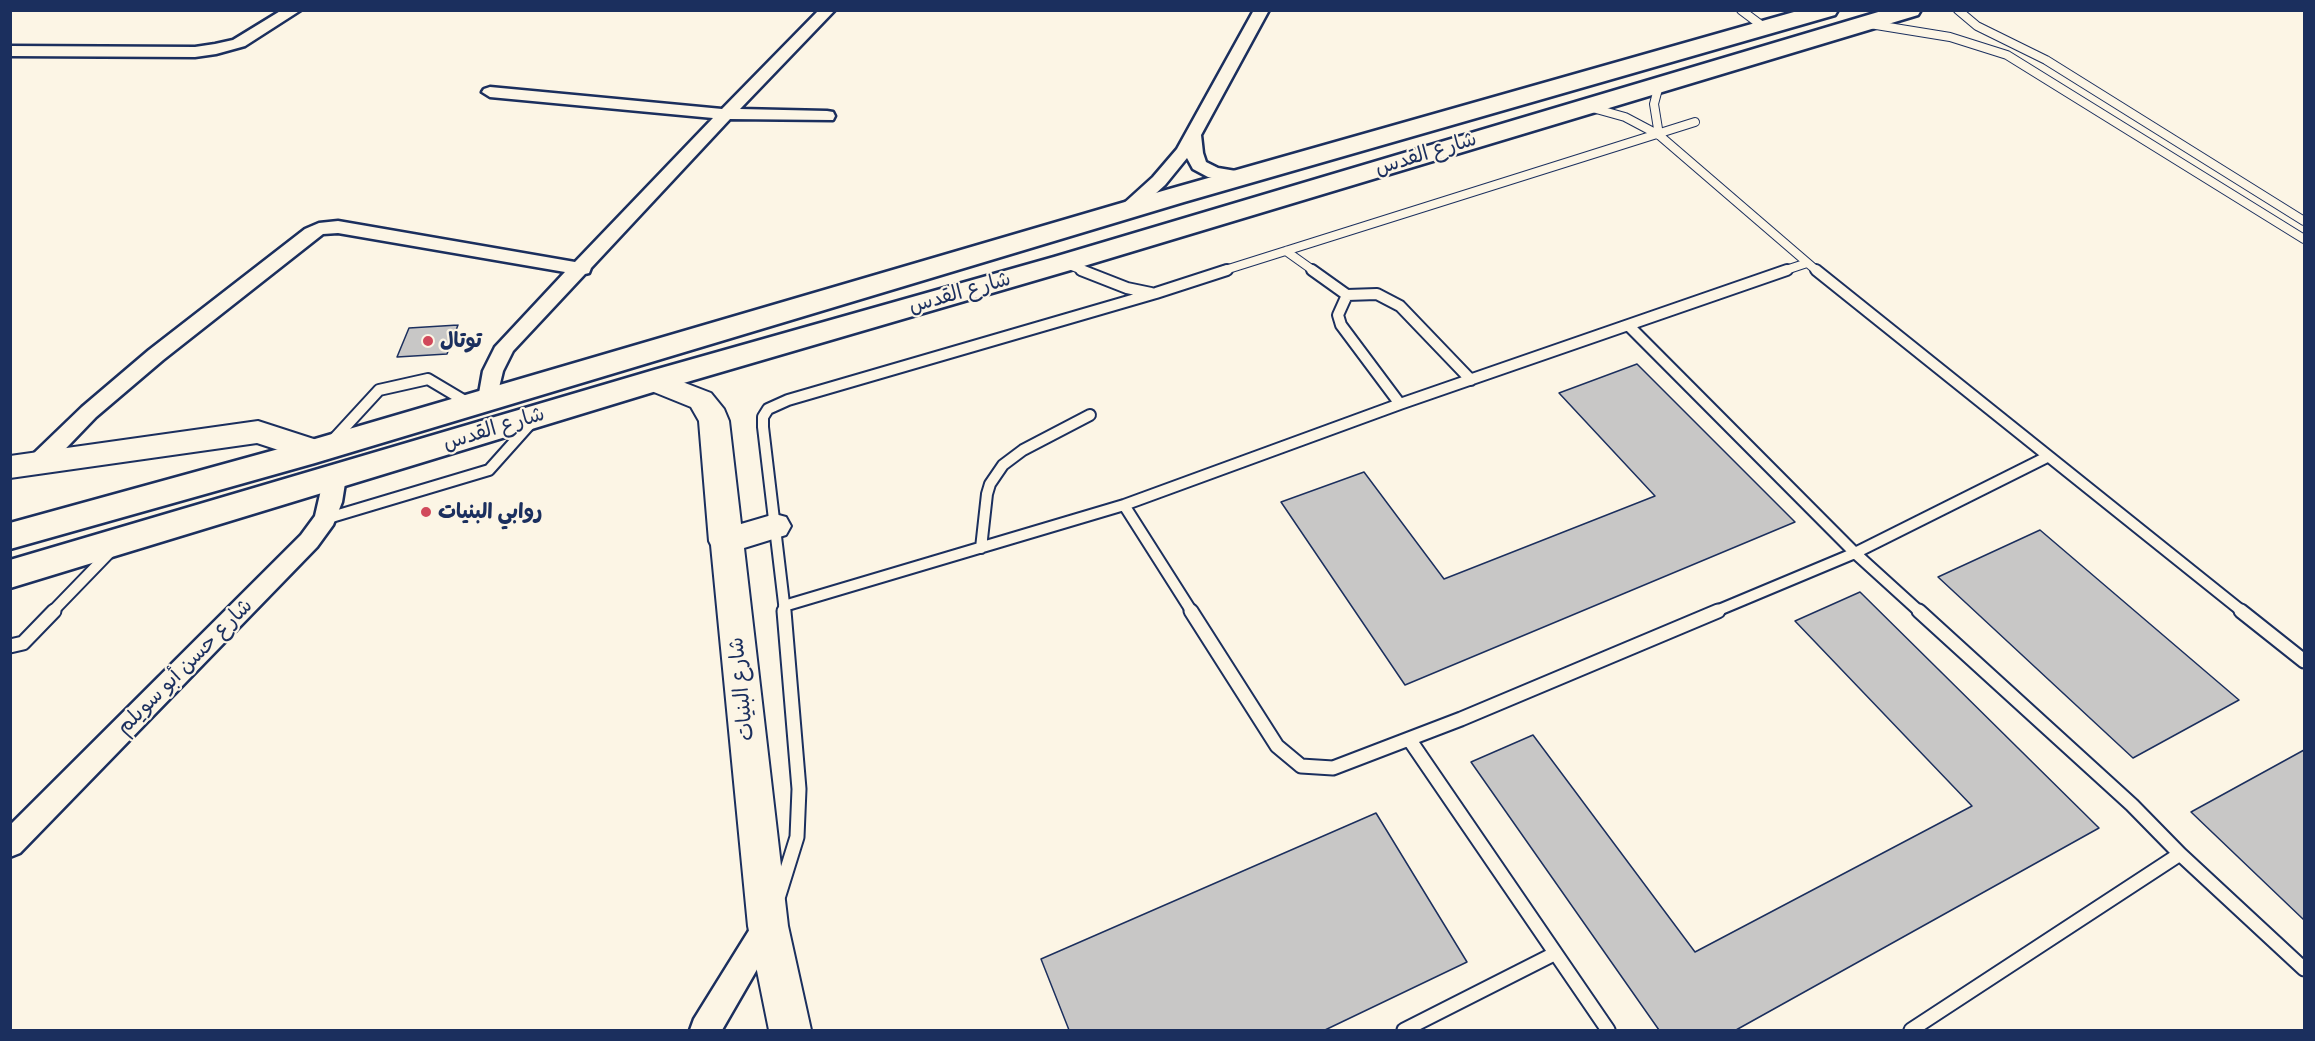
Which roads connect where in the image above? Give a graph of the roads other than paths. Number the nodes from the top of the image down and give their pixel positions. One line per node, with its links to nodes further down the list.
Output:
1 (294, 10): 10 (street)
2 (828, 10): 14 (street)
3 (1262, 10): 18 (street)
4 (1741, 10): 9 (lane)
5 (1827, 10): 9 (highway, شارع القدس)
6 (1910, 10): 8 (highway, شارع القدس)
7 (1958, 10): 21 (lane)
8 (1867, 23): 11 (highway, شارع القدس); 22 (lane)
9 (1765, 28): 19 (highway, شارع القدس)
10 (10, 51)
11 (1659, 85): 13 (highway, شارع القدس); 17 (lane)
12 (490, 92): 14 (street)
13 (1585, 106): 17 (lane); 24 (highway, شارع القدس)
14 (726, 114): 15 (street); 26 (street)
15 (827, 116)
16 (1695, 122): 17 (lane)
17 (1659, 135): 23 (lane); 25 (lane)
18 (1193, 136): 19 (street); 20 (street)
19 (1242, 177): 20 (highway, شارع القدس)
20 (1127, 210): 32 (highway, شارع القدس)
21 (2304, 221)
22 (2304, 239)
23 (1286, 251): 27 (lane); 28 (lane)
24 (1064, 263): 27 (lane); 31 (highway, شارع القدس)
25 (1807, 263): 29 (lane); 37 (lane)
26 (582, 269): 32 (street); 38 (street)
27 (1156, 293): 42 (lane)
28 (1347, 295): 30 (lane); 33 (lane)
29 (1629, 326): 30 (lane); 47 (lane)
30 (1471, 380): 33 (lane)
31 (654, 381): 35 (highway, شارع القدس); 45 (main road, شارع البنيات)
32 (479, 401): 36 (highway, شارع القدس); 36 (lane)
33 (1400, 405): 40 (lane)
34 (1090, 415): 46 (lane)
35 (537, 416): 39 (highway, شارع القدس); 41 (lane)
36 (320, 449): 38 (main road); 43 (highway, شارع القدس)
37 (2047, 457): 47 (lane); 51 (lane)
38 (24, 465)
39 (334, 477): 41 (street, شارع حسن أبو سويلم); 44 (highway, شارع القدس)
40 (1124, 505): 46 (lane); 52 (lane)
41 (326, 519): 53 (street, شارع حسن أبو سويلم)
42 (775, 526): 45 (main road); 49 (lane)
43 (10, 536)
44 (121, 540): 48 (highway, شارع القدس); 50 (lane)
45 (725, 541): 55 (main road, شارع البنيات)
46 (981, 548): 49 (lane)
47 (1855, 554): 52 (lane); 54 (lane)
48 (10, 574)
49 (784, 606): 55 (lane)
50 (10, 646)
51 (2304, 661)
52 (1409, 738): 56 (lane)
53 (10, 844)
54 (2180, 854): 57 (lane); 62 (lane)
55 (768, 926): 58 (street); 59 (main road, شارع البنيات)
56 (1554, 954): 60 (lane); 61 (lane)
57 (2304, 969)
58 (705, 1030)
59 (790, 1030)
60 (1404, 1030)
61 (1608, 1030)
62 (1911, 1030)

